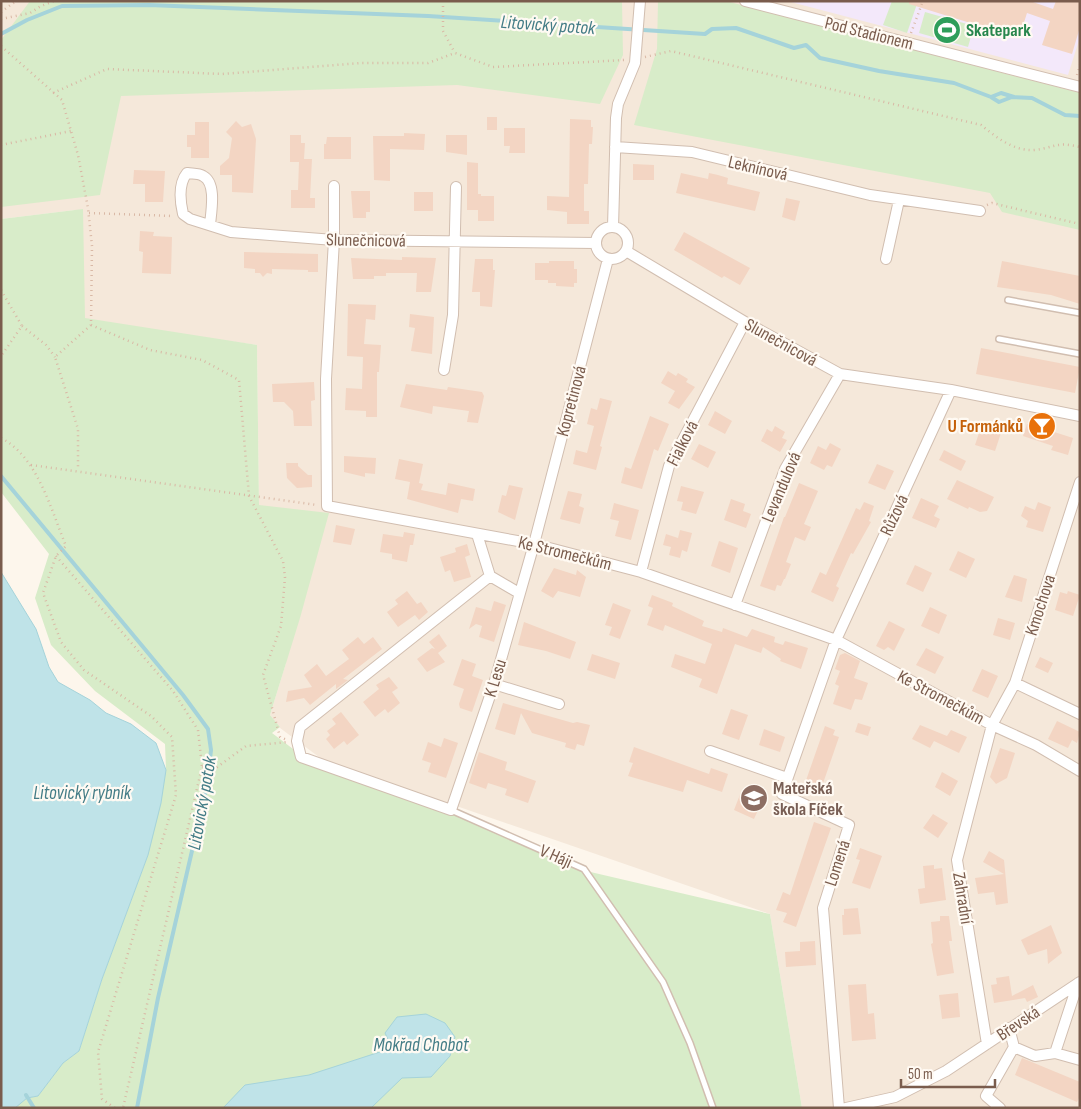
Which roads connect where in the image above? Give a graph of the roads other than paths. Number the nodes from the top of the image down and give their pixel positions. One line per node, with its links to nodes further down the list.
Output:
1 (745, 1): 3 (street, Pod Stadionem)
2 (640, 6): 4 (street)
3 (1080, 87)
4 (614, 147): 7 (street, Leknínová); 10 (street)
5 (334, 186): 11 (street)
6 (456, 187): 12 (street)
7 (899, 200): 8 (street, Leknínová); 16 (street)
8 (977, 210)
9 (210, 225): 9 (street, Slunečnicová); 11 (street, Slunečnicová)
10 (613, 227): 13 (street); 14 (street)
11 (334, 240): 12 (street, Slunečnicová); 27 (street, Ke Stromečkům)
12 (456, 241): 13 (street, Slunečnicová); 22 (street)
13 (596, 243): 15 (street)
14 (626, 251): 15 (street); 19 (street, Slunečnicová)
15 (608, 259): 28 (street, Kopretinová)
16 (886, 259)
17 (1008, 300): 18 (lane)
18 (1080, 313)
19 (744, 322): 23 (street, Slunečnicová); 29 (street, Fialková)
20 (999, 339): 21 (lane)
21 (1080, 354)
22 (444, 370)
23 (840, 374): 24 (street, Slunečnicová); 32 (street, Levandulová)
24 (951, 390): 25 (street, Slunečnicová); 33 (street, Růžová)
25 (1080, 416)
26 (1080, 482): 34 (street, Kmochova)
27 (477, 534): 28 (street, Ke Stromečkům); 30 (street)
28 (534, 544): 29 (street, Ke Stromečkům); 31 (street, K Lesu)
29 (641, 572): 32 (street, Ke Stromečkům)
30 (490, 576): 31 (street); 42 (street, V Háji)
31 (519, 592): 35 (street, K Lesu)
32 (735, 605): 33 (street, Ke Stromečkům)
33 (836, 640): 38 (street, Ke Stromečkům); 41 (street, Lomená)
34 (1015, 683): 37 (street); 38 (street, Kmochova)
35 (494, 684): 36 (street); 42 (street, K Lesu)
36 (559, 704)
37 (1080, 714)
38 (992, 725): 40 (street, Ke Stromečkům); 45 (street, Zahradní)
39 (710, 751): 41 (street)
40 (1080, 771)
41 (787, 778): 50 (street, Lomená)
42 (451, 810): 49 (lane, V Háji)
43 (1079, 983): 44 (street, Břevská); 47 (street)
44 (1009, 1028): 45 (street, Břevská); 46 (street)
45 (987, 1044): 51 (street, Břevská)
46 (1014, 1047): 47 (street); 52 (street)
47 (1055, 1053): 48 (street)
48 (1080, 1060)
49 (713, 1108)
50 (839, 1108)
51 (846, 1108)
52 (1000, 1108)

